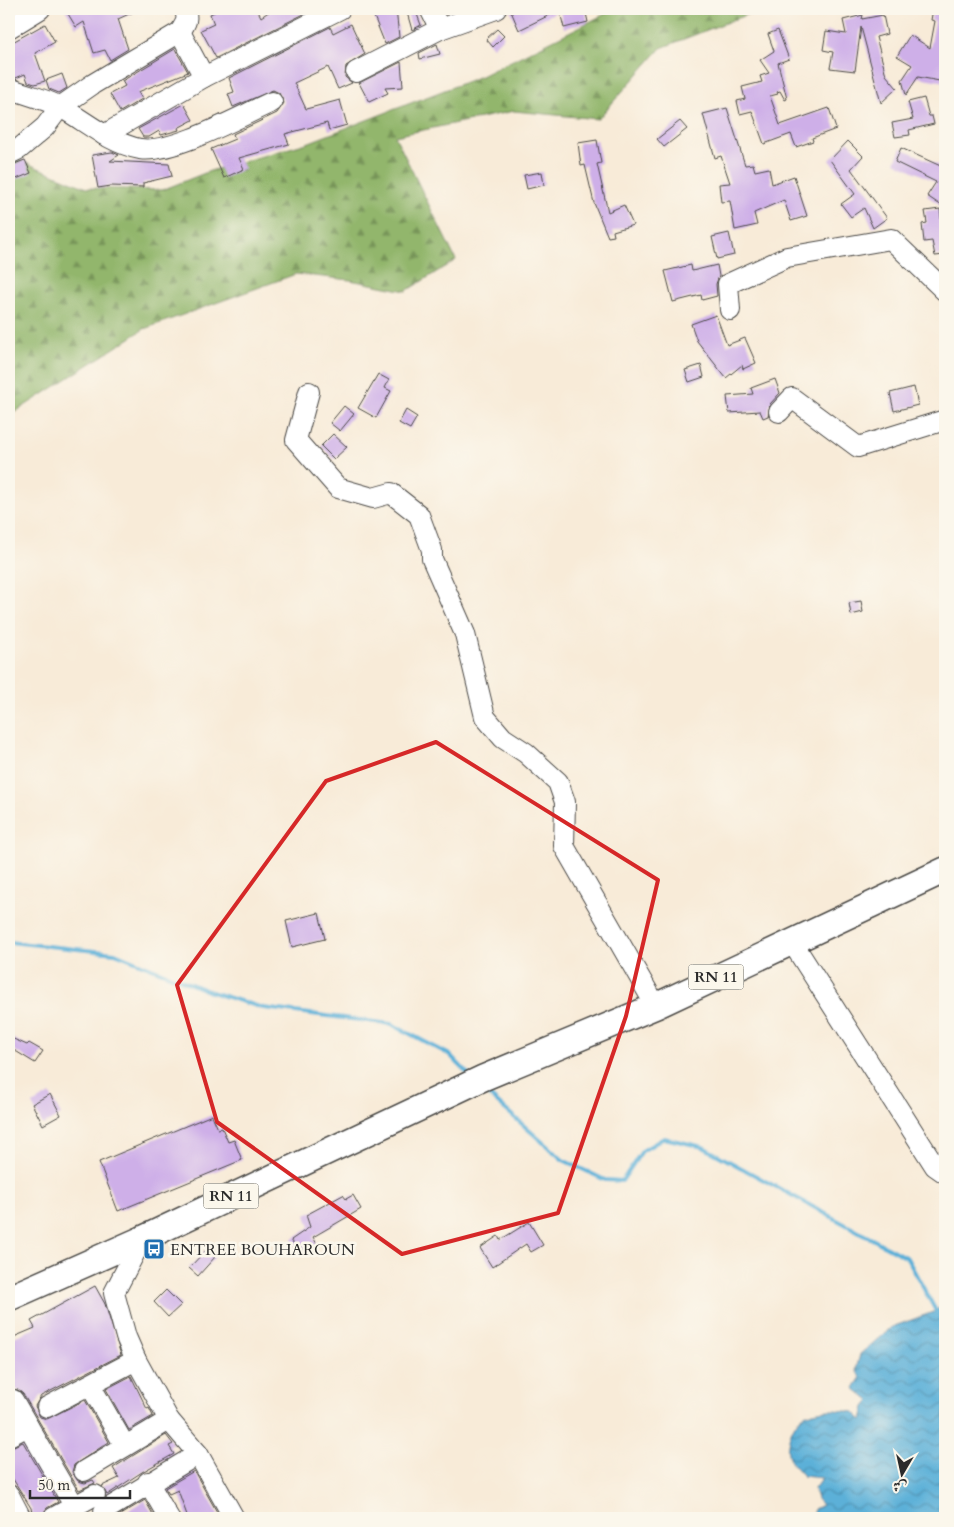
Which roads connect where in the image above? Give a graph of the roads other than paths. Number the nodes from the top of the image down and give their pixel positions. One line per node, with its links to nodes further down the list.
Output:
1 (40, 9): 6 (street)
2 (340, 9): 9 (street)
3 (430, 9): 7 (street)
4 (496, 9): 7 (street)
5 (187, 16): 9 (street); 12 (street)
6 (9, 28)
7 (440, 29): 8 (street)
8 (356, 72)
9 (204, 77): 13 (street)
10 (9, 88): 12 (street)
11 (272, 102): 13 (street)
12 (60, 107): 13 (street); 14 (street)
13 (104, 135)
14 (9, 154)
15 (945, 291): 16 (street)
16 (730, 310)
17 (309, 392): 22 (street)
18 (779, 412): 19 (street)
19 (945, 420)
20 (945, 870): 21 (main road, RN 11)
21 (792, 942): 22 (main road, RN 11); 23 (street)
22 (656, 1006): 24 (main road, RN 11)
23 (945, 1173)
24 (142, 1239): 25 (main road, RN 11); 26 (street)
25 (9, 1298)
26 (136, 1360): 27 (street); 30 (street)
27 (90, 1385): 29 (street); 33 (street)
28 (13, 1400): 31 (street)
29 (47, 1407)
30 (169, 1420): 33 (street); 34 (street)
31 (28, 1426): 32 (street); 38 (street)
32 (9, 1436)
33 (125, 1446): 35 (street)
34 (198, 1454): 36 (street); 42 (street)
35 (84, 1471)
36 (148, 1482): 38 (street); 41 (street)
37 (9, 1495): 39 (street)
38 (75, 1507): 40 (street)
39 (21, 1518)
40 (52, 1518)
41 (169, 1518)
42 (234, 1518)

